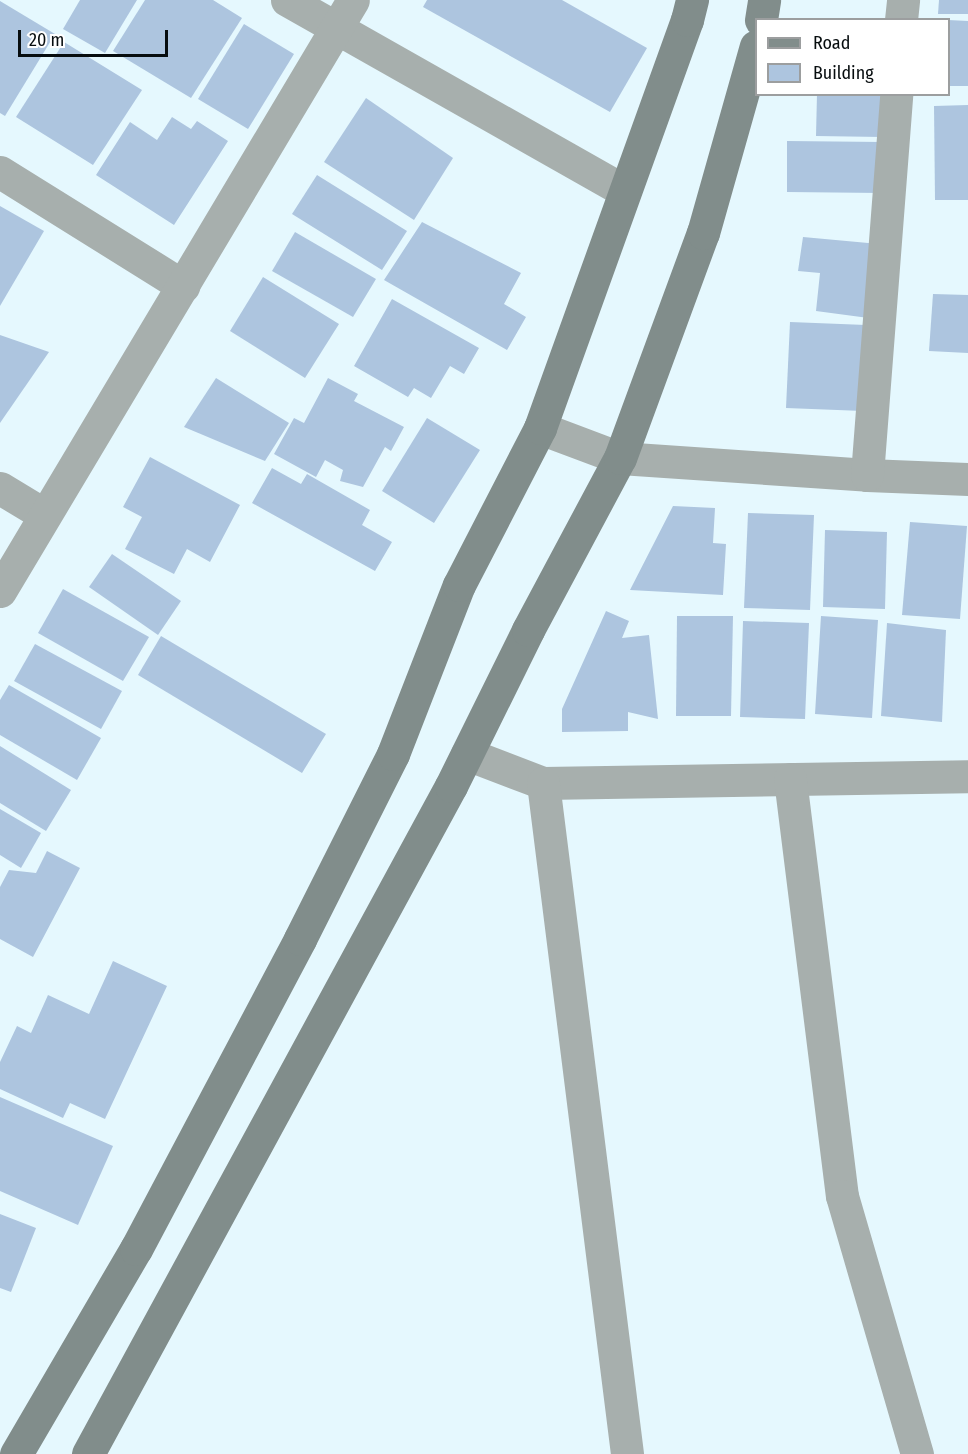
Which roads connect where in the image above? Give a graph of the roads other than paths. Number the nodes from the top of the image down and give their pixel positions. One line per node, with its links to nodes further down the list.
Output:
1 (287, 0): 8 (street)
2 (353, 0): 8 (street)
3 (692, 0): 12 (main road)
4 (764, 0): 6 (main road)
5 (903, 0): 7 (street)
6 (760, 18)
7 (902, 18)
8 (337, 30): 12 (street); 13 (street)
9 (755, 50): 15 (main road)
10 (896, 96): 16 (street)
11 (0, 172): 13 (street)
12 (625, 190): 14 (main road)
13 (183, 286): 19 (street)
14 (540, 428): 15 (street); 25 (main road)
15 (620, 458): 16 (street); 21 (main road)
16 (867, 475): 17 (street)
17 (968, 479)
18 (0, 488): 19 (street)
19 (45, 515): 20 (street)
20 (0, 591)
21 (467, 754): 24 (street); 26 (main road)
22 (968, 776): 23 (street)
23 (790, 779): 24 (street); 28 (street)
24 (543, 783): 27 (street)
25 (16, 1454)
26 (88, 1454)
27 (627, 1454)
28 (917, 1454)

